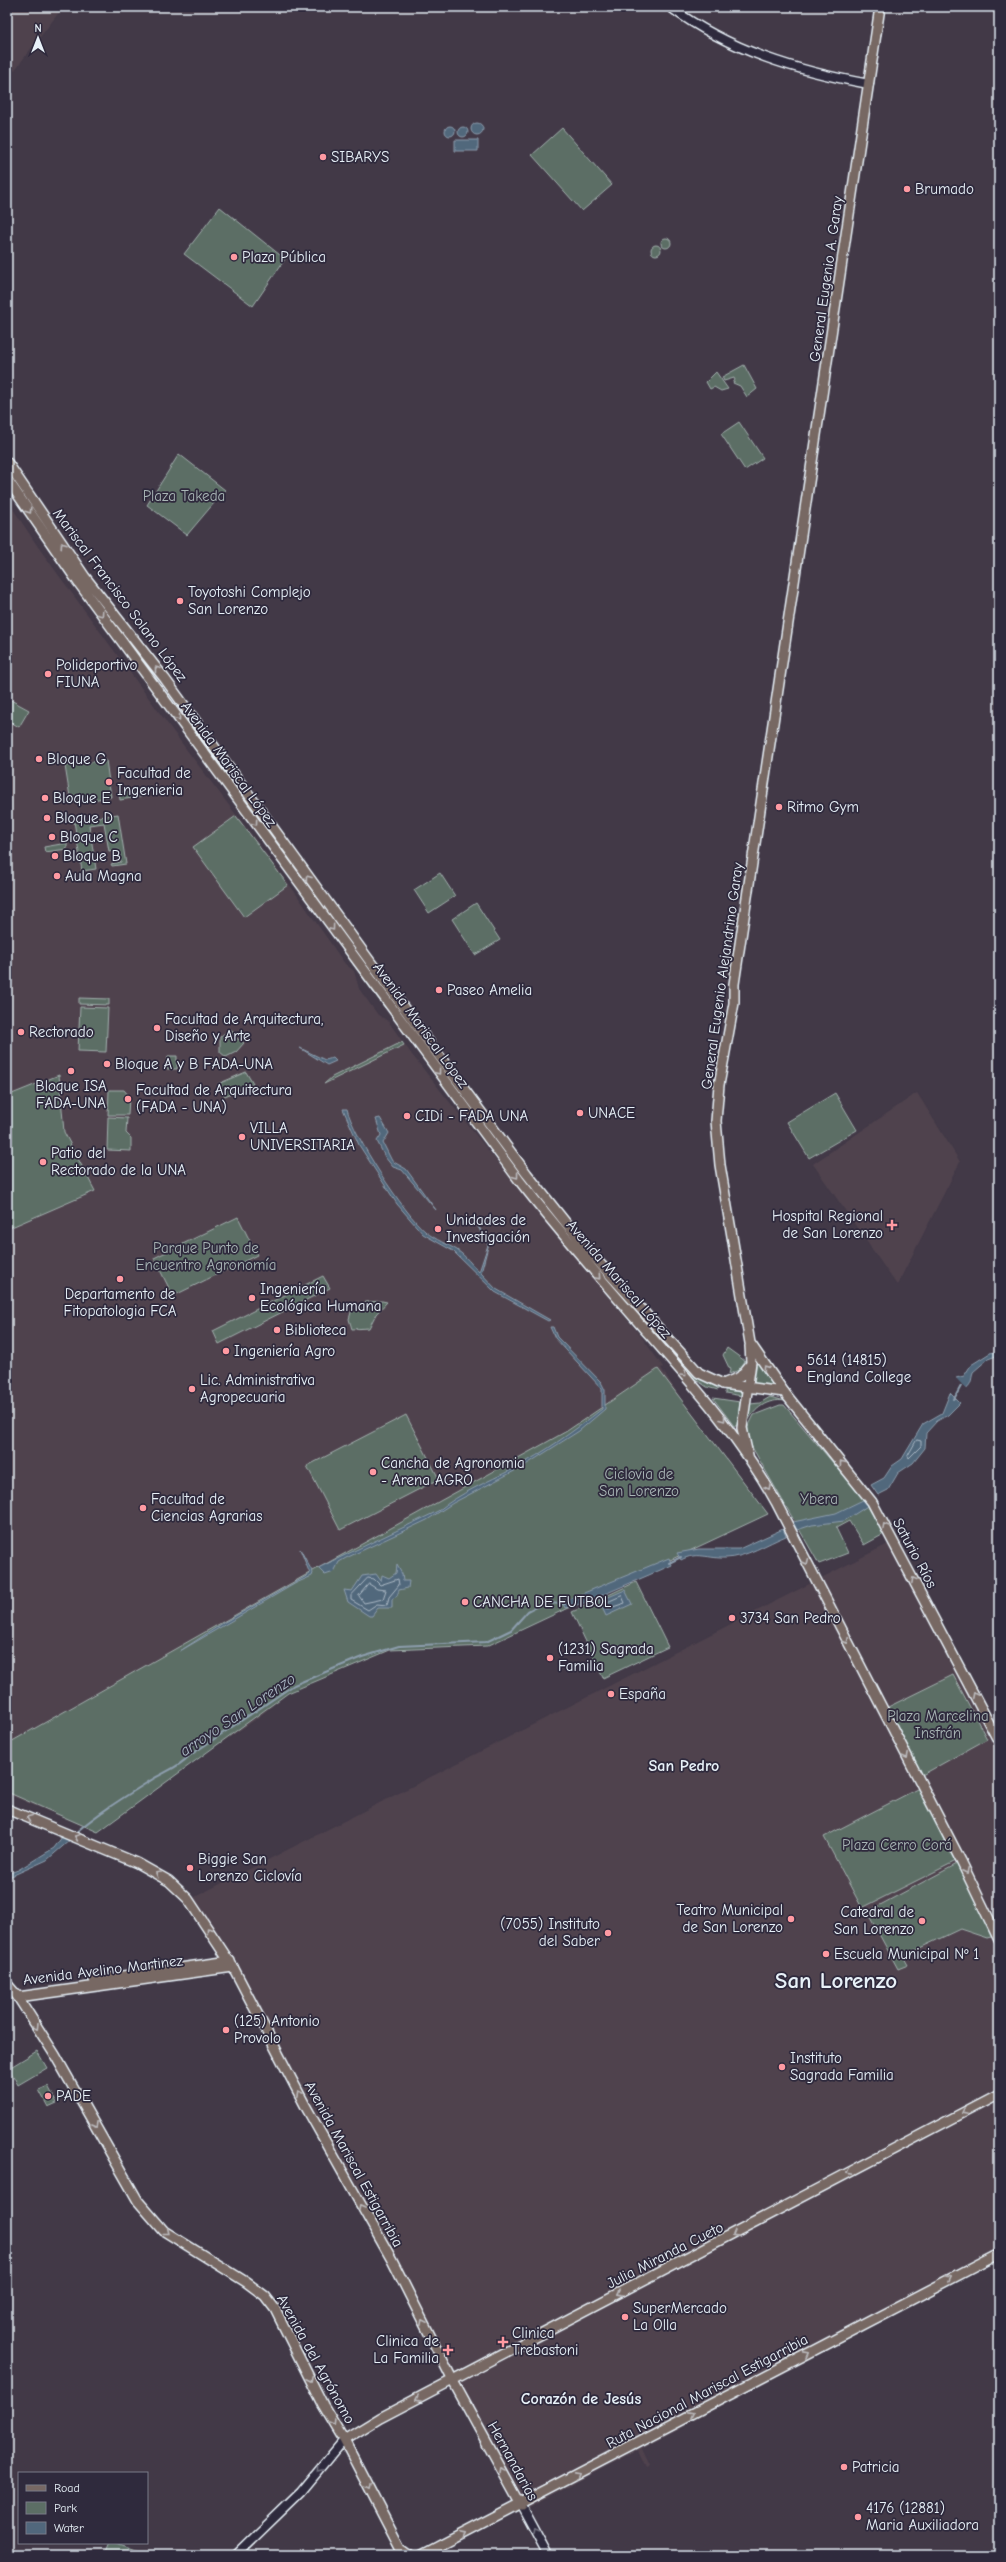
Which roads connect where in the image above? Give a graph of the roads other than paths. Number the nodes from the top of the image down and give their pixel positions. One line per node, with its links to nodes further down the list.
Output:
1 (670, 7): 3 (main road)
2 (880, 7): 3 (main road, General Eugenio A. Garay)
3 (869, 84): 6 (main road, General Eugenio A. Garay)
4 (7, 462): 7 (main road, Mariscal Francisco Solano López, one-way to 4)
5 (7, 479): 13 (main road, Avenida Mariscal López, one-way to 13)
6 (800, 554): 8 (main road, General Eugenio Alejandrino Garay)
7 (254, 802): 10 (main road, Avenida Mariscal López, one-way to 7)
8 (750, 1343): 9 (main road); 12 (main road, General Eugenio Alejandrino Garay, one-way to 8)
9 (751, 1362): 10 (main road); 11 (main road)
10 (723, 1384): 11 (main road, Avenida Mariscal López)
11 (747, 1388): 12 (main road); 13 (main road)
12 (784, 1392): 14 (main road, Saturio Ríos, one-way to 12)
13 (748, 1455): 16 (main road, Avenida Mariscal López, one-way to 16)
14 (999, 1742)
15 (7, 1809): 17 (main road, Avenida Mariscal Estigarribia, one-way to 15)
16 (999, 1940)
17 (232, 1964): 19 (main road, Avenida Avelino Martinez); 22 (main road, Avenida Mariscal Estigarribia, one-way to 17)
18 (7, 1984): 19 (main road, Avenida del Agrónomo)
19 (18, 1997): 23 (main road, Avenida del Agrónomo, one-way to 23)
20 (999, 2094): 22 (main road, Julia Miranda Cueto, one-way to 22)
21 (999, 2254): 24 (main road, Ruta Nacional Mariscal Estigarribia, one-way to 21)
22 (453, 2381): 23 (main road, Julia Miranda Cueto, one-way to 23); 24 (main road, Hernandarias, one-way to 22)
23 (344, 2440): 25 (main road, Avenida del Agrónomo, one-way to 25); 27 (main road, one-way to 27)
24 (521, 2505): 26 (main road, Ruta Nacional Mariscal Estigarribia, one-way to 24); 29 (main road, Hernandarias, one-way to 24)
25 (402, 2551): 28 (main road)
26 (424, 2554)
27 (236, 2555)
28 (410, 2555)
29 (548, 2555)

